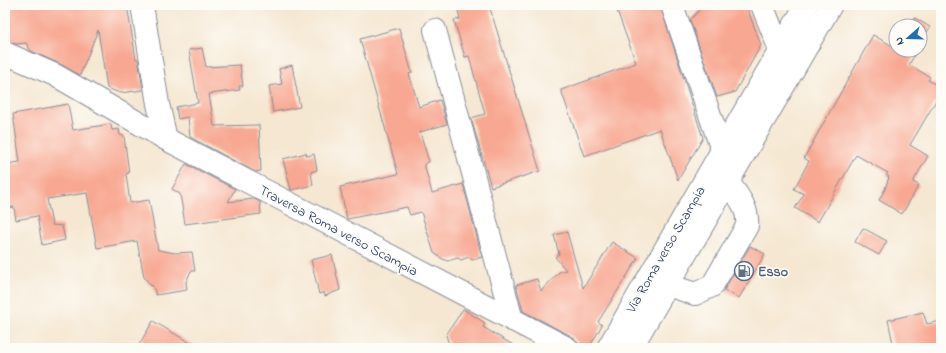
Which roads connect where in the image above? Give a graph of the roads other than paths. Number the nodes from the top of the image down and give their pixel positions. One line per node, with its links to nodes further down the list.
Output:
1 (142, 5): 9 (street)
2 (672, 5): 10 (street)
3 (762, 5): 7 (street)
4 (806, 5): 7 (street, Via Roma verso Scampia)
5 (831, 5): 11 (street, Via Roma verso Scampia)
6 (434, 30): 13 (street)
7 (780, 50): 10 (street, Via Roma verso Scampia)
8 (5, 53): 9 (street, Traversa Roma verso Scampia)
9 (166, 139): 13 (street, Traversa Roma verso Scampia)
10 (722, 150): 11 (street); 15 (street, Via Roma verso Scampia)
11 (732, 175): 12 (street, Via Roma verso Scampia); 12 (street)
12 (668, 285): 16 (street, Via Roma verso Scampia)
13 (512, 320): 14 (street, Traversa Roma verso Scampia)
14 (567, 348)
15 (608, 348)
16 (631, 348)

